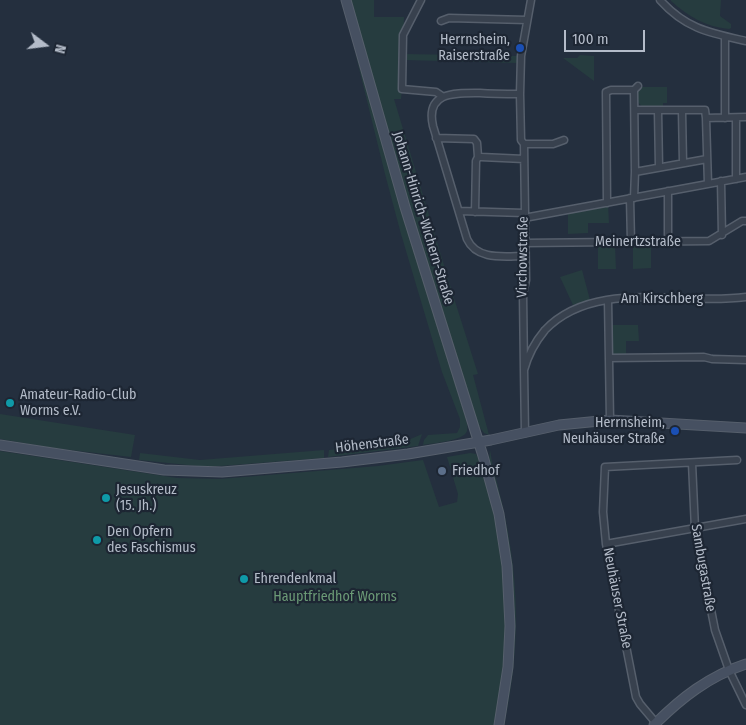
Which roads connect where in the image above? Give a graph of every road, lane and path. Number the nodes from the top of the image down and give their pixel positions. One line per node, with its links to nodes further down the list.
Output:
1 (346, 0): 52 (street, Johann-Hinrich-Wichern-Straße)
2 (421, 0): 11 (street)
3 (531, 0): 5 (street, Virchowstraße)
4 (660, 0): 8 (street)
5 (526, 20): 6 (street); 10 (street, Virchowstraße)
6 (440, 21)
7 (746, 36): 8 (street)
8 (728, 38): 9 (street); 16 (street)
9 (746, 41)
10 (520, 94): 11 (street); 21 (street, Virchowstraße)
11 (442, 96): 19 (street)
12 (635, 110): 13 (street); 27 (street); 34 (street)
13 (658, 110): 14 (street); 26 (street)
14 (682, 111): 15 (street); 25 (street)
15 (706, 118): 16 (street); 24 (street)
16 (725, 118): 17 (street)
17 (736, 118): 18 (street); 29 (street)
18 (746, 118)
19 (436, 138): 22 (street); 35 (street)
20 (564, 140): 21 (street)
21 (524, 144): 23 (street, Virchowstraße)
22 (478, 156): 23 (street); 36 (street)
23 (524, 159): 37 (street, Virchowstraße)
24 (707, 159): 25 (street); 31 (street)
25 (683, 163): 26 (street)
26 (659, 167): 27 (street)
27 (635, 172): 33 (street)
28 (746, 177): 29 (street)
29 (736, 179): 30 (street)
30 (721, 182): 31 (street); 39 (street)
31 (708, 184): 32 (street)
32 (668, 192): 33 (street); 41 (street)
33 (632, 198): 34 (street); 40 (street)
34 (607, 203): 37 (street)
35 (459, 211): 36 (street); 43 (street)
36 (475, 212): 37 (street)
37 (524, 216): 42 (street, Virchowstraße)
38 (746, 221): 39 (street, Meinertzstraße)
39 (722, 235): 41 (street, Meinertzstraße)
40 (631, 242): 41 (street, Meinertzstraße); 42 (street, Meinertzstraße)
41 (668, 242)
42 (525, 243): 43 (street, Virchowstraße)
43 (525, 256): 48 (street, Virchowstraße)
44 (746, 297): 45 (street, Am Kirschberg)
45 (608, 300): 46 (street); 48 (street, Am Kirschberg)
46 (609, 358): 47 (street); 49 (street)
47 (746, 360)
48 (524, 370): 51 (street, Am Kirschberg)
49 (610, 420): 50 (street, Höhenstraße); 51 (street, Höhenstraße)
50 (746, 428)
51 (525, 433): 52 (street, Höhenstraße)
52 (479, 442): 53 (street, Höhenstraße); 63 (street, Johann-Hinrich-Wichern-Straße)
53 (0, 445)
54 (738, 460): 55 (street)
55 (692, 463): 57 (street, Sambugastraße); 58 (street, Neuhäuser Straße)
56 (746, 519): 57 (street)
57 (695, 529): 58 (street); 60 (street, Sambugastraße)
58 (606, 544): 62 (street, Neuhäuser Straße)
59 (746, 664): 60 (street)
60 (729, 670): 61 (street, Sambugastraße); 62 (street)
61 (746, 705)
62 (657, 724)
63 (499, 725)

